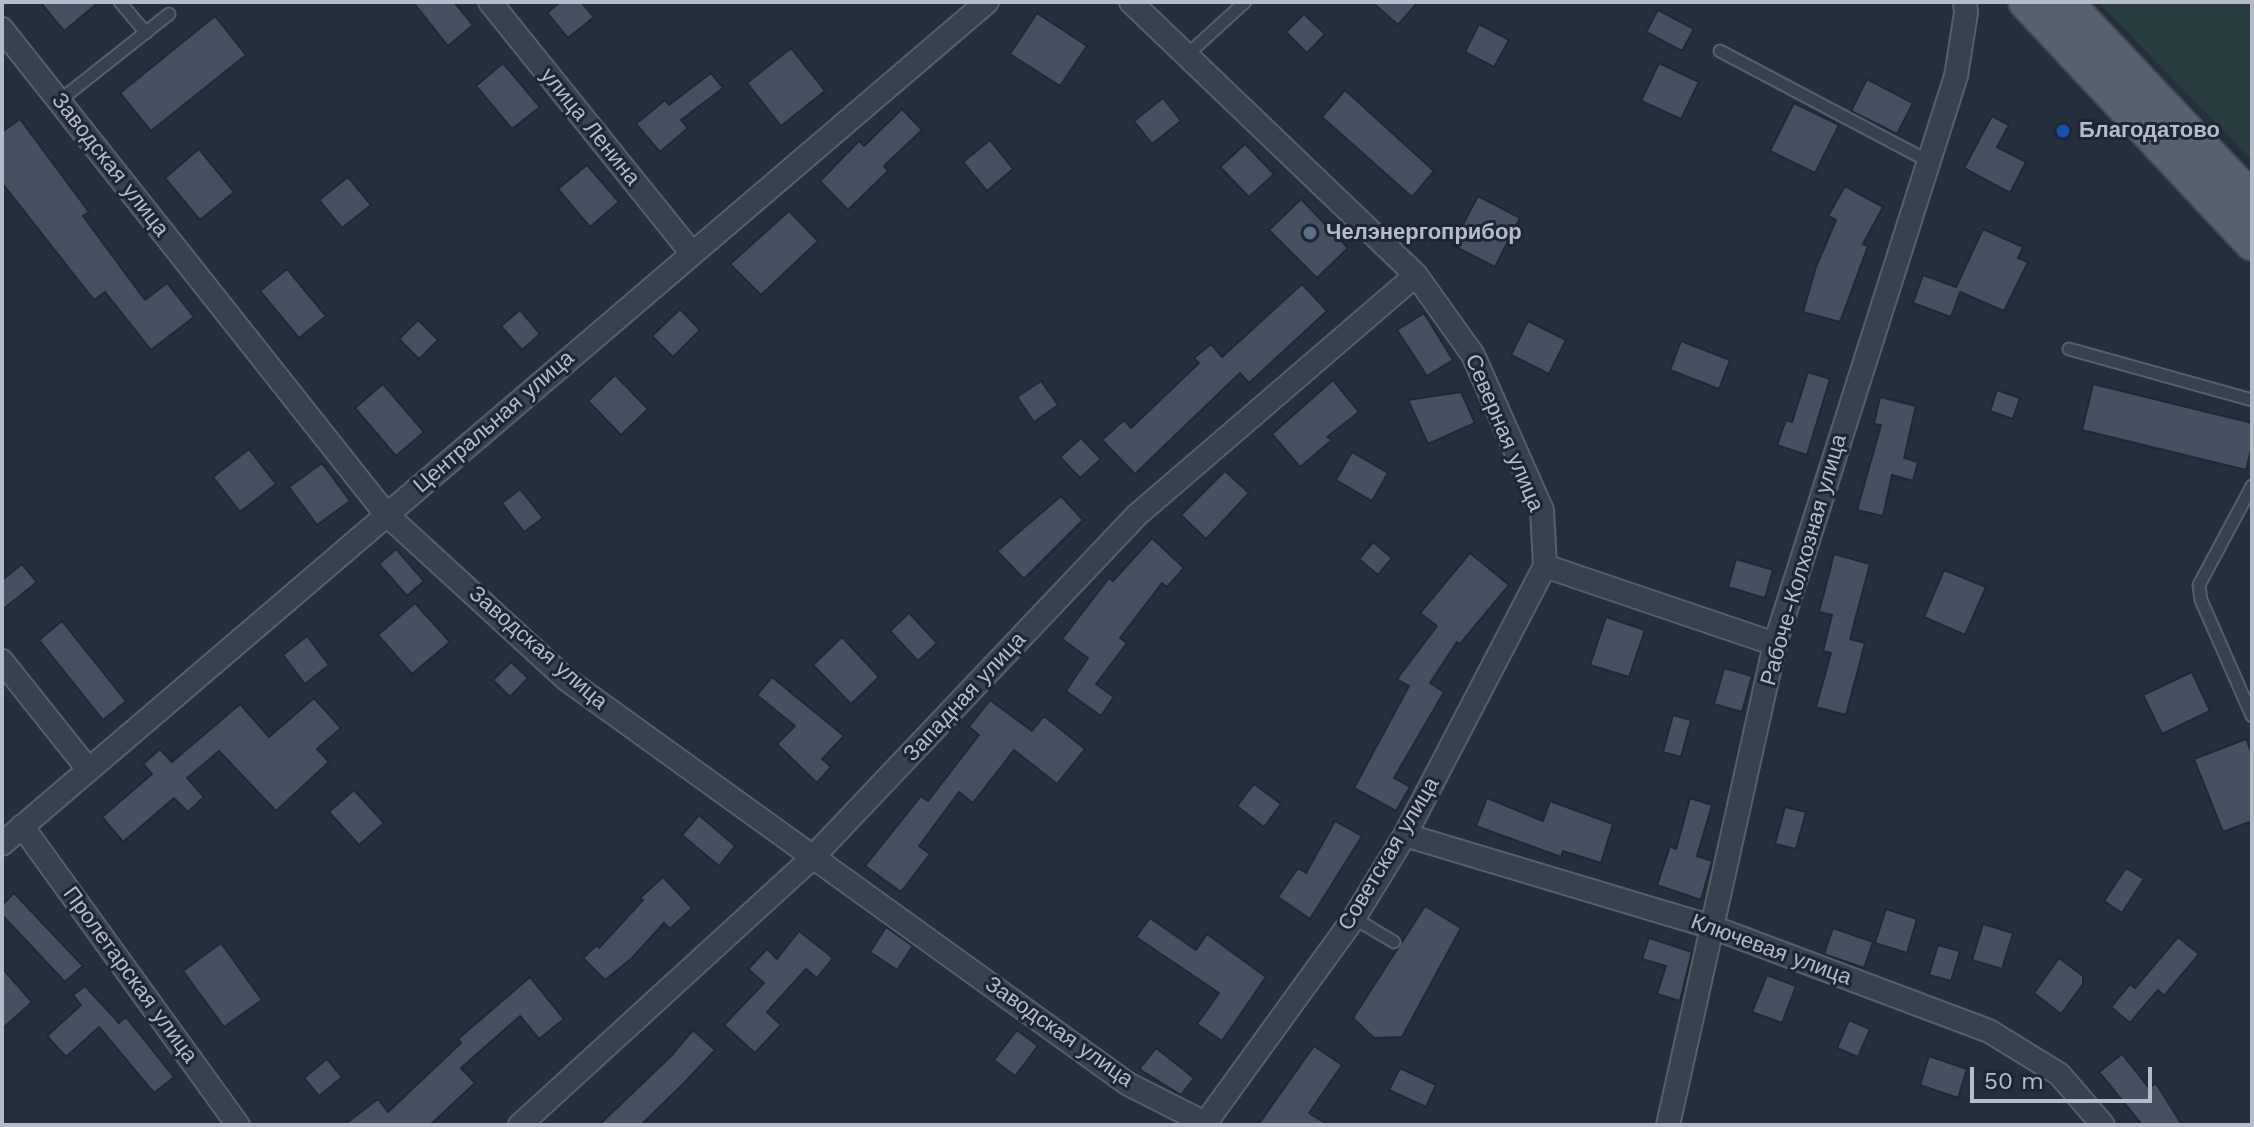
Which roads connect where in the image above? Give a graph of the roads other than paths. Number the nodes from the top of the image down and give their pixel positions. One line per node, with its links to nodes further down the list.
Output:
1 (120, 2): 11 (lane)
2 (490, 2): 18 (street, улица Ленина)
3 (987, 2): 18 (street, Центральная улица)
4 (1131, 2): 13 (street, Северная улица)
5 (1245, 2): 13 (lane)
6 (1965, 2): 15 (street, Рабоче-Колхозная улица)
7 (2026, 2): 17 (main road)
8 (2065, 2): 16 (main road)
9 (169, 14): 11 (lane)
10 (2, 29): 14 (street, Заводская улица)
11 (146, 33): 14 (lane)
12 (1720, 51): 15 (lane)
13 (1187, 55): 19 (street, Северная улица)
14 (59, 101): 23 (street, Заводская улица)
15 (1928, 161): 25 (street, Рабоче-Колхозная улица)
16 (2252, 200)
17 (2252, 243)
18 (691, 252): 23 (street, Центральная улица)
19 (1416, 275): 24 (street, Северная улица); 32 (street, Западная улица)
20 (2069, 349): 21 (lane)
21 (2252, 400)
22 (2252, 486): 27 (lane)
23 (386, 514): 28 (street, Центральная улица); 32 (street, Заводская улица)
24 (1545, 566): 25 (street); 30 (street, Советская улица)
25 (1775, 644): 34 (street, Рабоче-Колхозная улица)
26 (2, 661): 28 (street)
27 (2252, 716)
28 (88, 769): 29 (street, Центральная улица)
29 (22, 826): 31 (street, Центральная улица); 36 (street, Пролетарская улица)
30 (1405, 835): 33 (street, Советская улица); 34 (street, Ключевая улица)
31 (2, 844)
32 (812, 858): 37 (street, Западная улица); 38 (street, Заводская улица)
33 (1354, 918): 35 (lane); 38 (street, Советская улица)
34 (1712, 927): 39 (street, Рабоче-Колхозная улица); 40 (street, Ключевая улица)
35 (1394, 942)
36 (238, 1125)
37 (520, 1125)
38 (1206, 1125)
39 (1668, 1125)
40 (2103, 1125)

